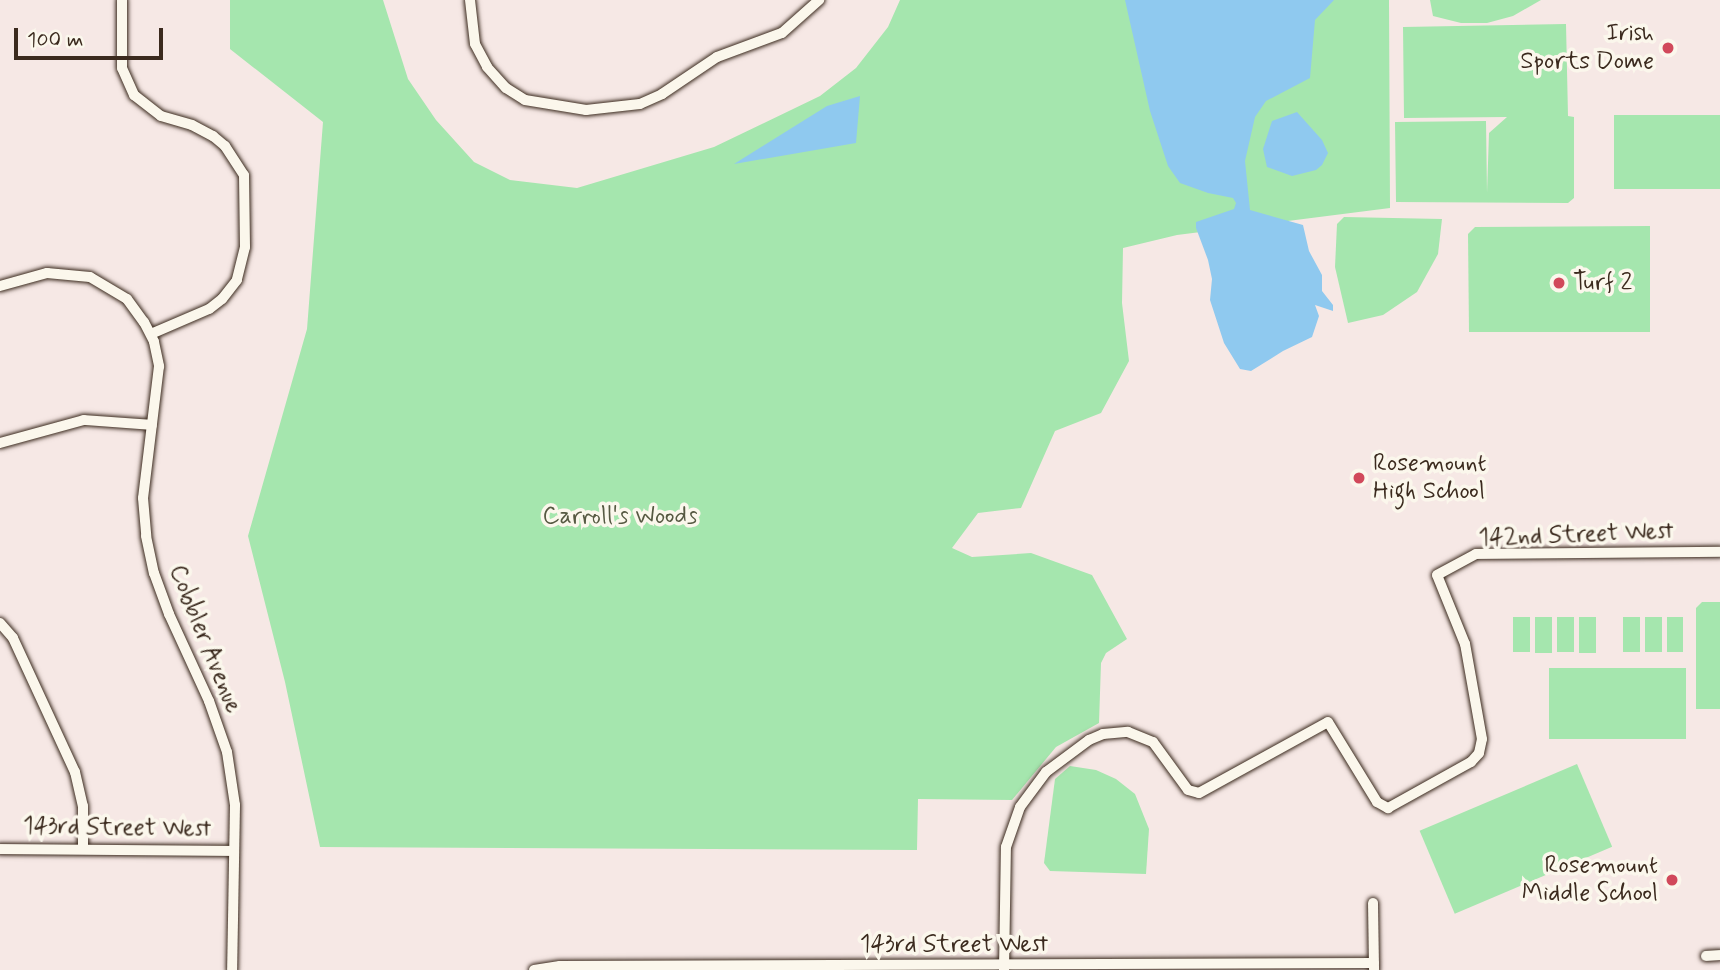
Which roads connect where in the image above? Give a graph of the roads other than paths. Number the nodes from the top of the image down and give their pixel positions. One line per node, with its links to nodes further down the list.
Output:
1 (122, 0): 5 (street)
2 (470, 0): 3 (street)
3 (819, 0)
4 (0, 286): 5 (street, Cobbler Avenue)
5 (151, 334): 6 (street, Cobbler Avenue)
6 (152, 425): 7 (street); 12 (street, Cobbler Avenue)
7 (0, 443)
8 (1720, 552): 17 (street, 142nd Street West)
9 (0, 623): 10 (street)
10 (83, 848): 11 (street, 143rd Street West); 12 (street, 143rd Street West)
11 (0, 849)
12 (234, 851): 18 (street, Cobbler Avenue)
13 (1373, 903): 16 (street)
14 (1720, 955): 15 (street)
15 (1706, 956)
16 (1374, 967): 17 (street, 143rd Street West)
17 (1004, 968): 19 (street, 143rd Street West)
18 (232, 970)
19 (534, 970)

